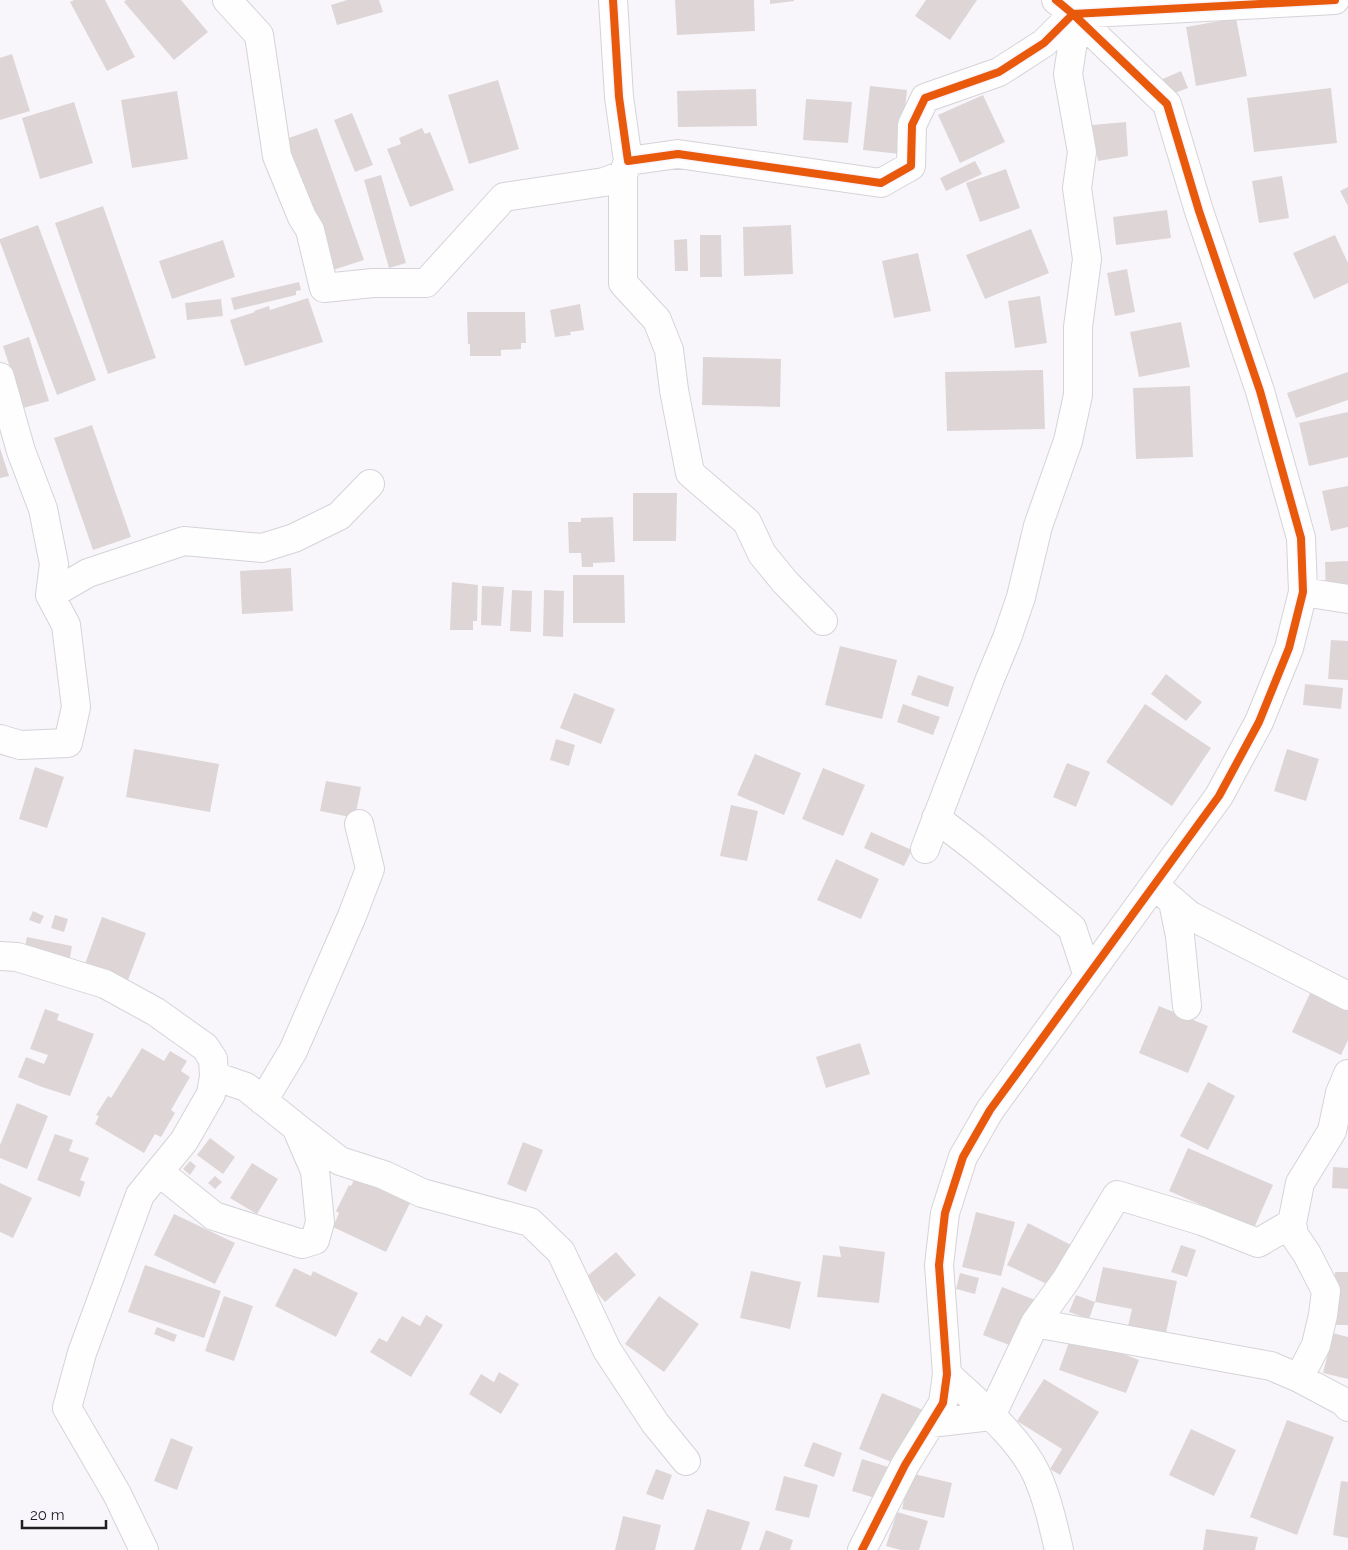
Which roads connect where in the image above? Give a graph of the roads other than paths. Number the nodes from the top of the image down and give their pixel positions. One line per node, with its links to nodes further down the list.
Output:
1 (227, 0): 5 (street)
2 (613, 0): 5 (street)
3 (1335, 0): 4 (street)
4 (1065, 7): 5 (street); 8 (street); 13 (street)
5 (625, 168): 11 (street)
6 (0, 377): 9 (street)
7 (370, 484): 9 (street)
8 (1303, 592): 10 (street); 16 (street)
9 (50, 595): 12 (street)
10 (1348, 599)
11 (823, 621)
12 (0, 739)
13 (936, 818): 15 (street); 18 (street)
14 (359, 824): 23 (street)
15 (925, 849)
16 (1164, 894): 18 (street); 19 (street); 20 (street)
17 (0, 956): 22 (street)
18 (1088, 976): 28 (street)
19 (1348, 996)
20 (1187, 1006)
21 (1348, 1074): 26 (street)
22 (214, 1076): 23 (street); 25 (street)
23 (263, 1101): 24 (street)
24 (296, 1127): 25 (street); 33 (street)
25 (158, 1172): 34 (street)
26 (1292, 1224): 27 (street); 29 (street)
27 (1035, 1323): 29 (street); 31 (street)
28 (947, 1374): 31 (street); 32 (street)
29 (1299, 1378): 30 (street)
30 (1348, 1407)
31 (992, 1416): 32 (street); 36 (street)
32 (931, 1423): 35 (street)
33 (686, 1461)
34 (144, 1550)
35 (862, 1550)
36 (1059, 1550)

